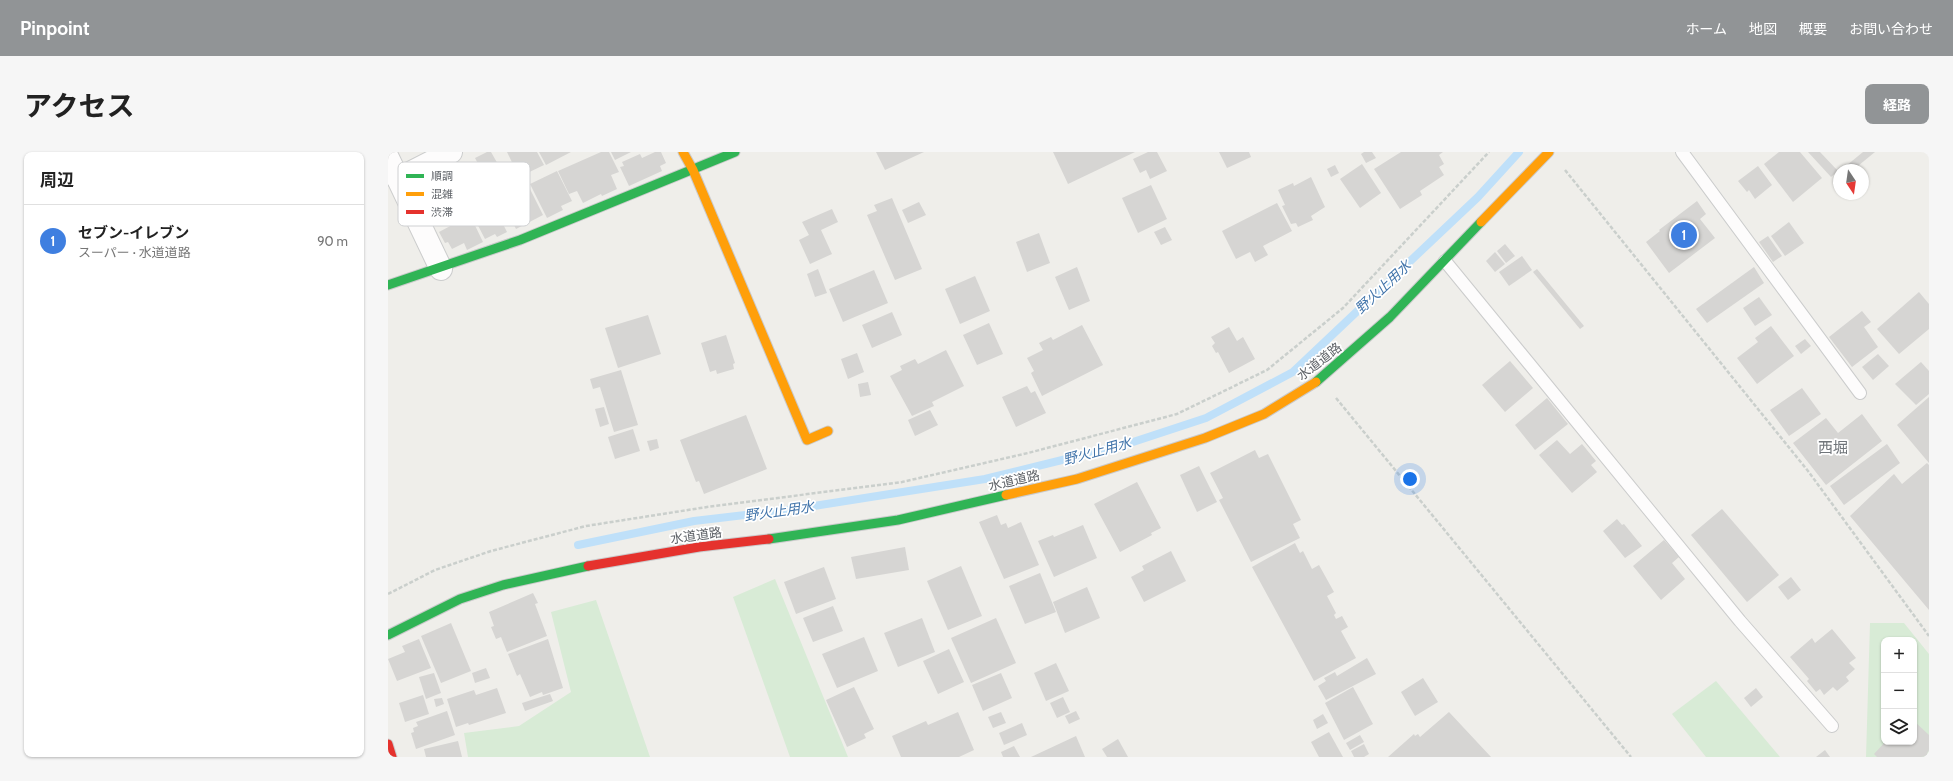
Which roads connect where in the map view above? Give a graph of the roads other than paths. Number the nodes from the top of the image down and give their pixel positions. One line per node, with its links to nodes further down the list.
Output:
1 (451, 152): 7 (street)
2 (683, 152): 8 (street)
3 (736, 152): 8 (street)
4 (1549, 152): 11 (street, 水道道路)
5 (1682, 152): 14 (lane)
6 (388, 158): 9 (street)
7 (431, 162)
8 (694, 170): 12 (street); 15 (street)
9 (398, 179)
10 (420, 226): 12 (street)
11 (1445, 261): 16 (street, 水道道路); 17 (lane)
12 (441, 269): 13 (street)
13 (388, 285)
14 (1860, 393)
15 (828, 431)
16 (388, 635)
17 (1832, 726)
18 (388, 744): 19 (street)
19 (392, 757)

